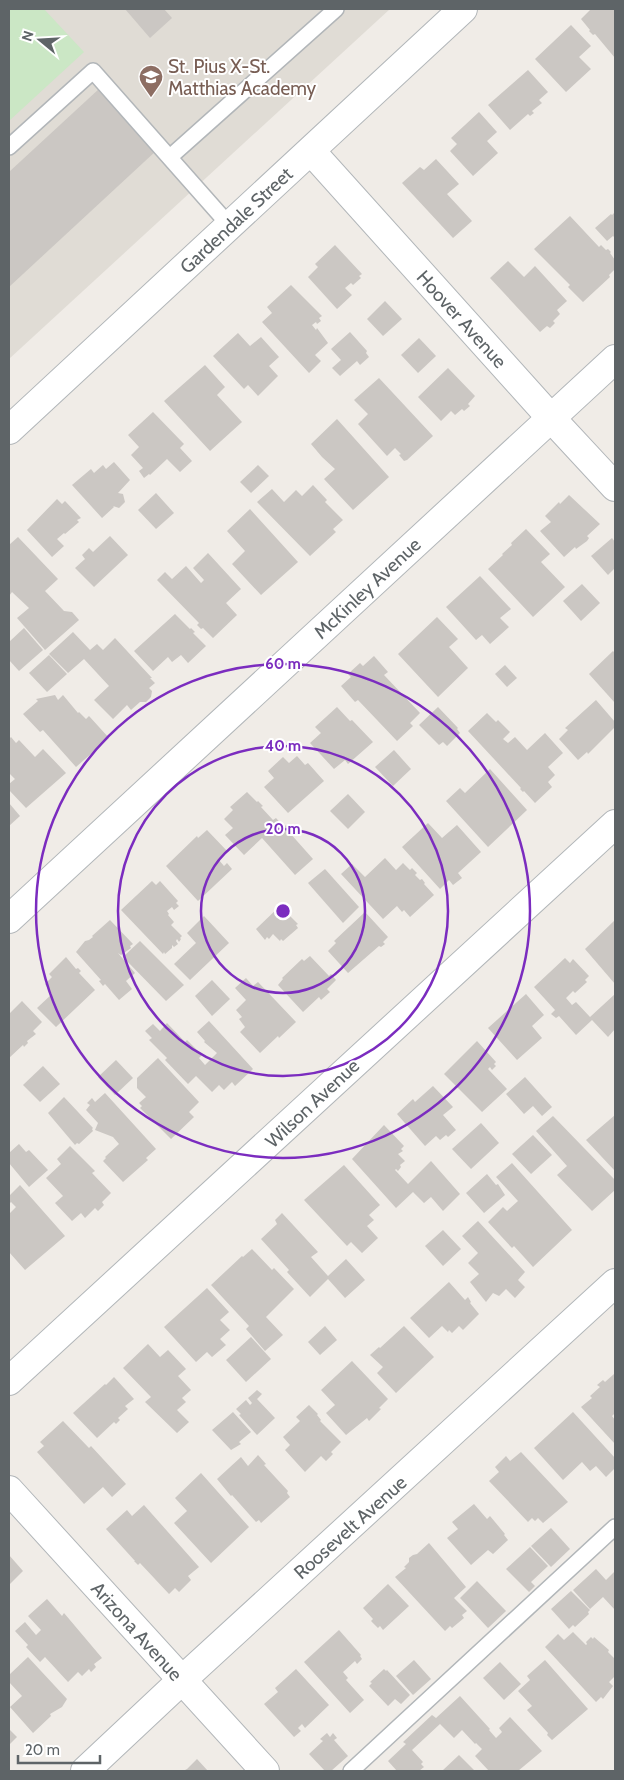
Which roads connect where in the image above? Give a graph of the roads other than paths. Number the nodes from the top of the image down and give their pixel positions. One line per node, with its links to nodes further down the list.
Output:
1 (336, 9): 5 (lane)
2 (463, 9): 4 (street, Gardendale Street)
3 (9, 147): 5 (lane)
4 (311, 151): 6 (street, Gardendale Street); 8 (street, Hoover Avenue)
5 (170, 157): 6 (lane)
6 (230, 226): 9 (street, Gardendale Street)
7 (615, 359): 8 (street, McKinley Avenue)
8 (551, 418): 10 (street, Hoover Avenue); 12 (street, McKinley Avenue)
9 (9, 430)
10 (615, 487)
11 (615, 824): 14 (street, Wilson Avenue)
12 (9, 919)
13 (615, 1283): 17 (street, Roosevelt Avenue)
14 (9, 1381)
15 (9, 1490): 17 (street, Arizona Avenue)
16 (615, 1527): 20 (lane)
17 (182, 1680): 18 (street, Roosevelt Avenue); 19 (street, Arizona Avenue)
18 (85, 1771)
19 (265, 1771)
20 (351, 1771)

